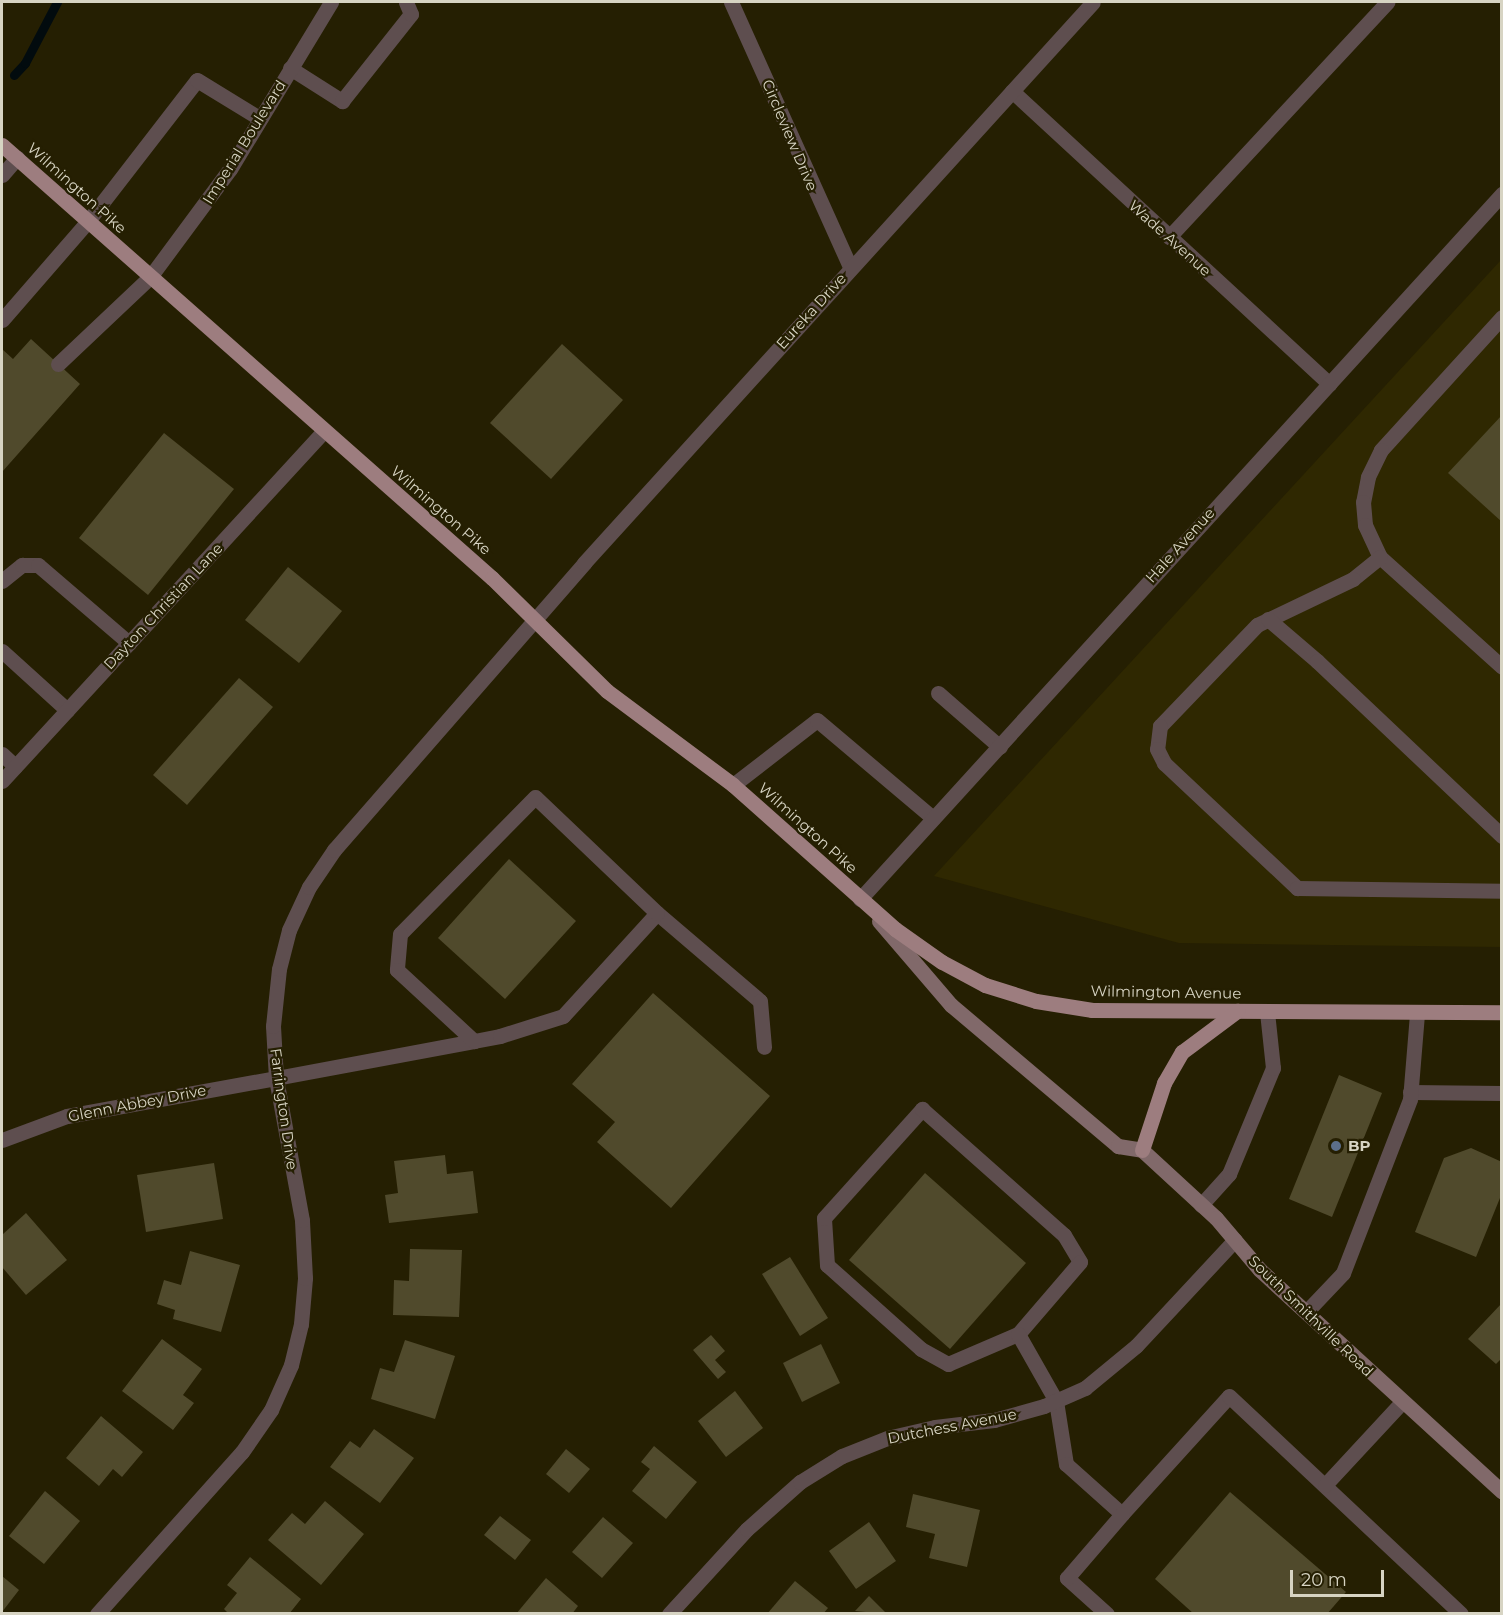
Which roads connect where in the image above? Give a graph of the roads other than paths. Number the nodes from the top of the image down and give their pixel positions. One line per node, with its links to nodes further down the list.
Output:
1 (332, 2): 6 (street, Imperial Boulevard)
2 (406, 2): 6 (street)
3 (731, 2): 15 (street, Circleview Drive)
4 (1093, 2): 7 (street, Eureka Drive)
5 (1387, 2): 14 (street)
6 (290, 68): 8 (street, Imperial Boulevard)
7 (1012, 91): 14 (street, Wade Avenue); 15 (street, Eureka Drive)
8 (259, 118): 13 (street); 16 (street, Imperial Boulevard)
9 (2, 145): 10 (main road, Wilmington Pike)
10 (16, 158): 11 (street); 13 (main road, Wilmington Pike)
11 (2, 175)
12 (1502, 194): 20 (street, Hale Avenue)
13 (88, 221): 16 (main road, Wilmington Pike); 18 (street)
14 (1169, 237): 20 (street, Wade Avenue)
15 (850, 267): 25 (street, Eureka Drive)
16 (150, 277): 19 (street, Imperial Boulevard); 21 (main road, Wilmington Pike)
17 (1502, 317): 22 (street)
18 (2, 320)
19 (58, 364)
20 (1330, 384): 31 (street, Hale Avenue)
21 (324, 431): 25 (main road, Wilmington Pike); 26 (street, Dayton Christian Lane)
22 (1380, 557): 24 (street); 28 (street)
23 (2, 580): 26 (street)
24 (1268, 620): 37 (street); 38 (street)
25 (534, 623): 35 (main road, Wilmington Pike); 47 (street, Farrington Drive)
26 (129, 643): 30 (street, Dayton Christian Lane)
27 (2, 651): 30 (street)
28 (1502, 667)
29 (938, 693): 31 (street)
30 (67, 710): 33 (street, Dayton Christian Lane)
31 (1000, 747): 36 (street, Hale Avenue)
32 (2, 754): 33 (street)
33 (15, 766): 34 (street, Dayton Christian Lane)
34 (2, 781)
35 (733, 785): 36 (street); 39 (main road, Wilmington Pike)
36 (933, 818): 39 (street, Hale Avenue)
37 (1502, 836)
38 (1502, 891)
39 (860, 899): 41 (main road, Wilmington Avenue); 51 (main road, South Smithville Road)
40 (657, 913): 45 (street, Glenn Abbey Drive); 45 (street); 46 (street)
41 (1237, 1011): 42 (main road, Wilmington Avenue); 51 (main road)
42 (1267, 1012): 44 (main road, Wilmington Avenue); 52 (street)
43 (1502, 1012): 44 (main road, Wilmington Avenue)
44 (1417, 1013): 48 (street)
45 (474, 1041): 47 (street, Glenn Abbey Drive)
46 (764, 1047)
47 (276, 1078): 50 (street, Glenn Abbey Drive); 61 (street, Farrington Drive)
48 (1410, 1092): 49 (street); 54 (street)
49 (1502, 1093)
50 (2, 1140)
51 (1142, 1150): 52 (main road, South Smithville Road)
52 (1201, 1205): 53 (main road, South Smithville Road)
53 (1235, 1240): 54 (main road, South Smithville Road); 56 (street, Dutchess Avenue)
54 (1307, 1311): 57 (main road, South Smithville Road)
55 (1018, 1334): 55 (street); 56 (street)
56 (1056, 1401): 60 (street); 62 (street, Dutchess Avenue)
57 (1402, 1402): 58 (street); 59 (main road, South Smithville Road)
58 (1325, 1485): 60 (street); 64 (street)
59 (1502, 1492)
60 (1122, 1514): 63 (street)
61 (97, 1614)
62 (669, 1614)
63 (1107, 1614)
64 (1461, 1614)

